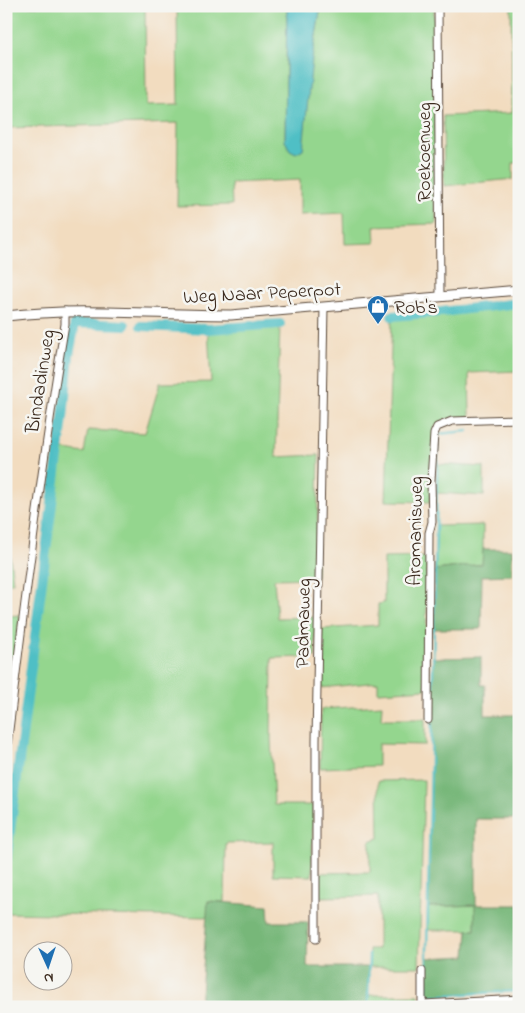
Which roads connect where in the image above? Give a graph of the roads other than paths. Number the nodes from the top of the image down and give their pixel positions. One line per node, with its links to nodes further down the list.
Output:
1 (438, 6): 3 (street, Roekoenweg)
2 (519, 290): 3 (street, Weg Naar Peperpot)
3 (440, 297): 4 (street, Weg Naar Peperpot)
4 (324, 306): 5 (street, Weg Naar Peperpot); 10 (street, Padmaweg)
5 (65, 311): 6 (street, Weg Naar Peperpot); 9 (street, Bindadinweg)
6 (6, 316)
7 (519, 419): 8 (street, Aromanisweg)
8 (428, 720)
9 (6, 754)
10 (316, 939)
11 (422, 971): 13 (street)
12 (519, 999): 13 (street)
13 (422, 1005)

